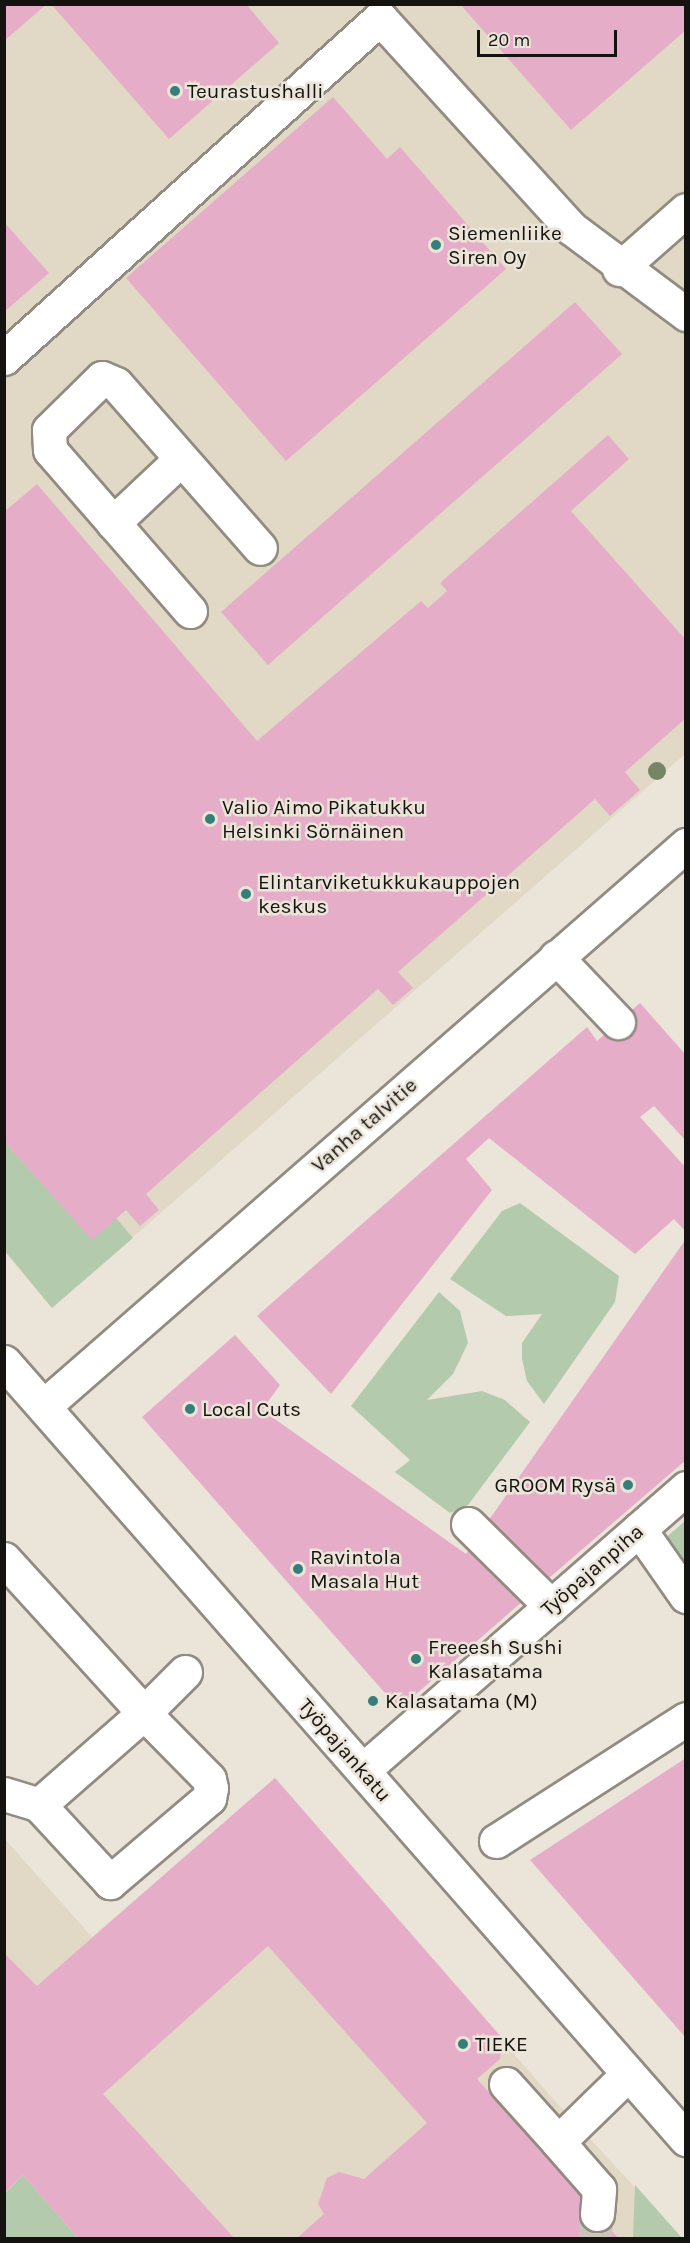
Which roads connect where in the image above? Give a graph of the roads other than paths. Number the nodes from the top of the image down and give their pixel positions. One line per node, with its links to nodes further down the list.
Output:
1 (374, 11): 3 (street); 5 (street)
2 (686, 210): 3 (street)
3 (619, 269): 4 (street)
4 (686, 314)
5 (4, 358)
6 (181, 459): 7 (street); 7 (street); 8 (street)
7 (113, 523): 9 (street)
8 (260, 548)
9 (190, 611)
10 (686, 845): 11 (street, Vanha talvitie)
11 (556, 957): 12 (street); 14 (street, Vanha talvitie)
12 (618, 1022)
13 (4, 1362): 14 (street, Työpajankatu)
14 (44, 1406): 24 (street, Työpajankatu)
15 (686, 1488): 17 (street, Työpajanpiha)
16 (468, 1524): 20 (street)
17 (639, 1529): 19 (street); 20 (street, Työpajanpiha)
18 (4, 1559): 22 (street)
19 (686, 1596)
20 (551, 1606): 24 (street, Työpajanpiha)
21 (185, 1672): 22 (street)
22 (144, 1713): 26 (street); 26 (street)
23 (686, 1719): 27 (street)
24 (363, 1770): 28 (street, Työpajankatu)
25 (4, 1794): 26 (street)
26 (39, 1805)
27 (496, 1841)
28 (628, 2074): 30 (street, Työpajankatu); 31 (street)
29 (506, 2084): 31 (street)
30 (686, 2139)
31 (558, 2142): 32 (street)
32 (597, 2214)

